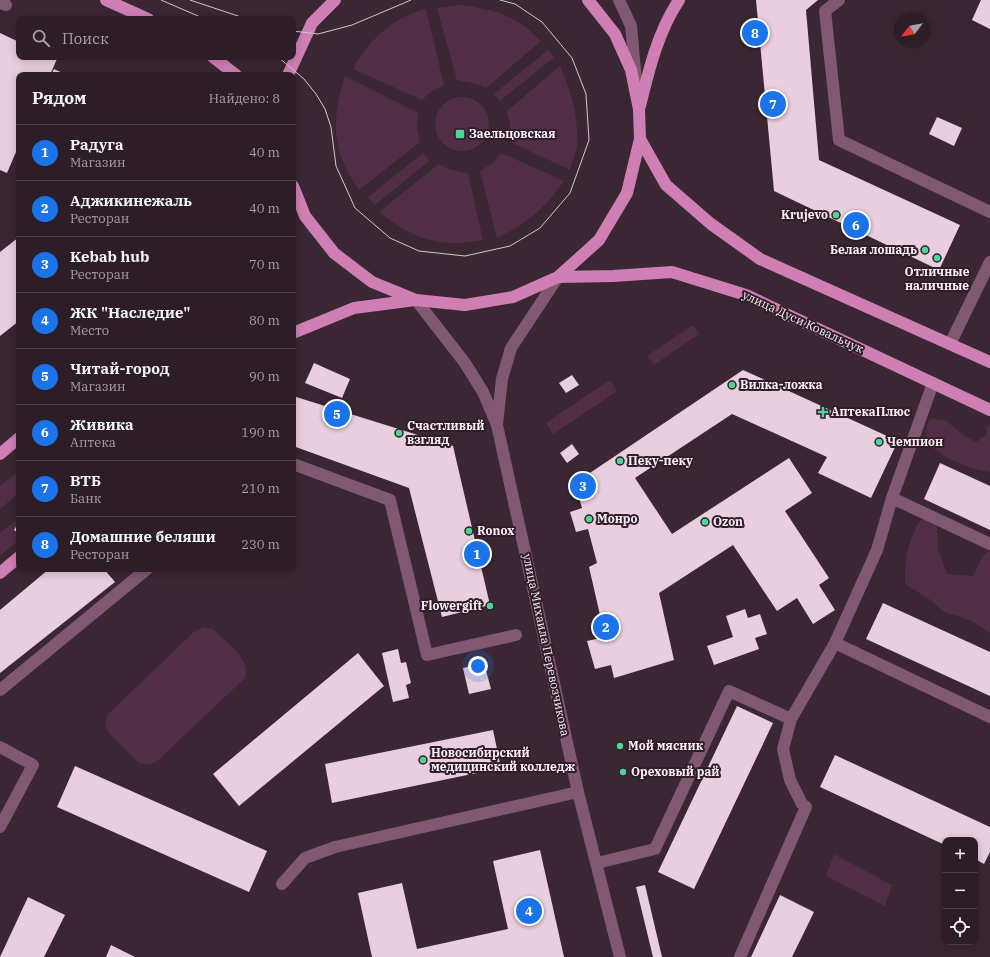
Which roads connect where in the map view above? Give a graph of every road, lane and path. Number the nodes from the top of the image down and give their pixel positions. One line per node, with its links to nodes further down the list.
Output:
1 (106, 0): 7 (main road)
2 (335, 0): 8 (main road)
3 (588, 0): 13 (main road)
4 (620, 0): 13 (street)
5 (679, 0): 13 (main road)
6 (839, 0): 16 (street)
7 (141, 16)
8 (296, 58)
9 (217, 60): 11 (main road)
10 (295, 60): 12 (main road)
11 (232, 72)
12 (289, 72)
13 (639, 109): 14 (main road)
14 (640, 139): 18 (main road); 21 (main road)
15 (296, 194): 19 (main road)
16 (990, 212)
17 (990, 262): 21 (street)
18 (558, 277): 19 (main road); 23 (main road, улица Дуси Ковальчук); 25 (street)
19 (416, 300): 20 (main road); 25 (street)
20 (296, 332)
21 (950, 344): 22 (main road)
22 (990, 362)
23 (933, 383): 24 (main road, улица Дуси Ковальчук); 29 (street)
24 (990, 410)
25 (497, 425): 40 (street, улица Михаила Перевозчикова)
26 (16, 441): 27 (main road)
27 (0, 454)
28 (296, 465): 34 (street)
29 (892, 498): 30 (street); 35 (street)
30 (990, 544)
31 (16, 560): 33 (main road)
32 (143, 572): 36 (street)
33 (0, 573)
34 (516, 635)
35 (835, 642): 37 (street); 38 (street)
36 (0, 690)
37 (990, 717)
38 (791, 719): 42 (street); 45 (street)
39 (0, 747): 41 (street)
40 (578, 792): 42 (street, улица Михаила Перевозчикова); 43 (street)
41 (0, 828)
42 (597, 863): 44 (street, улица Михаила Перевозчикова)
43 (282, 884)
44 (620, 957)
45 (740, 957)

